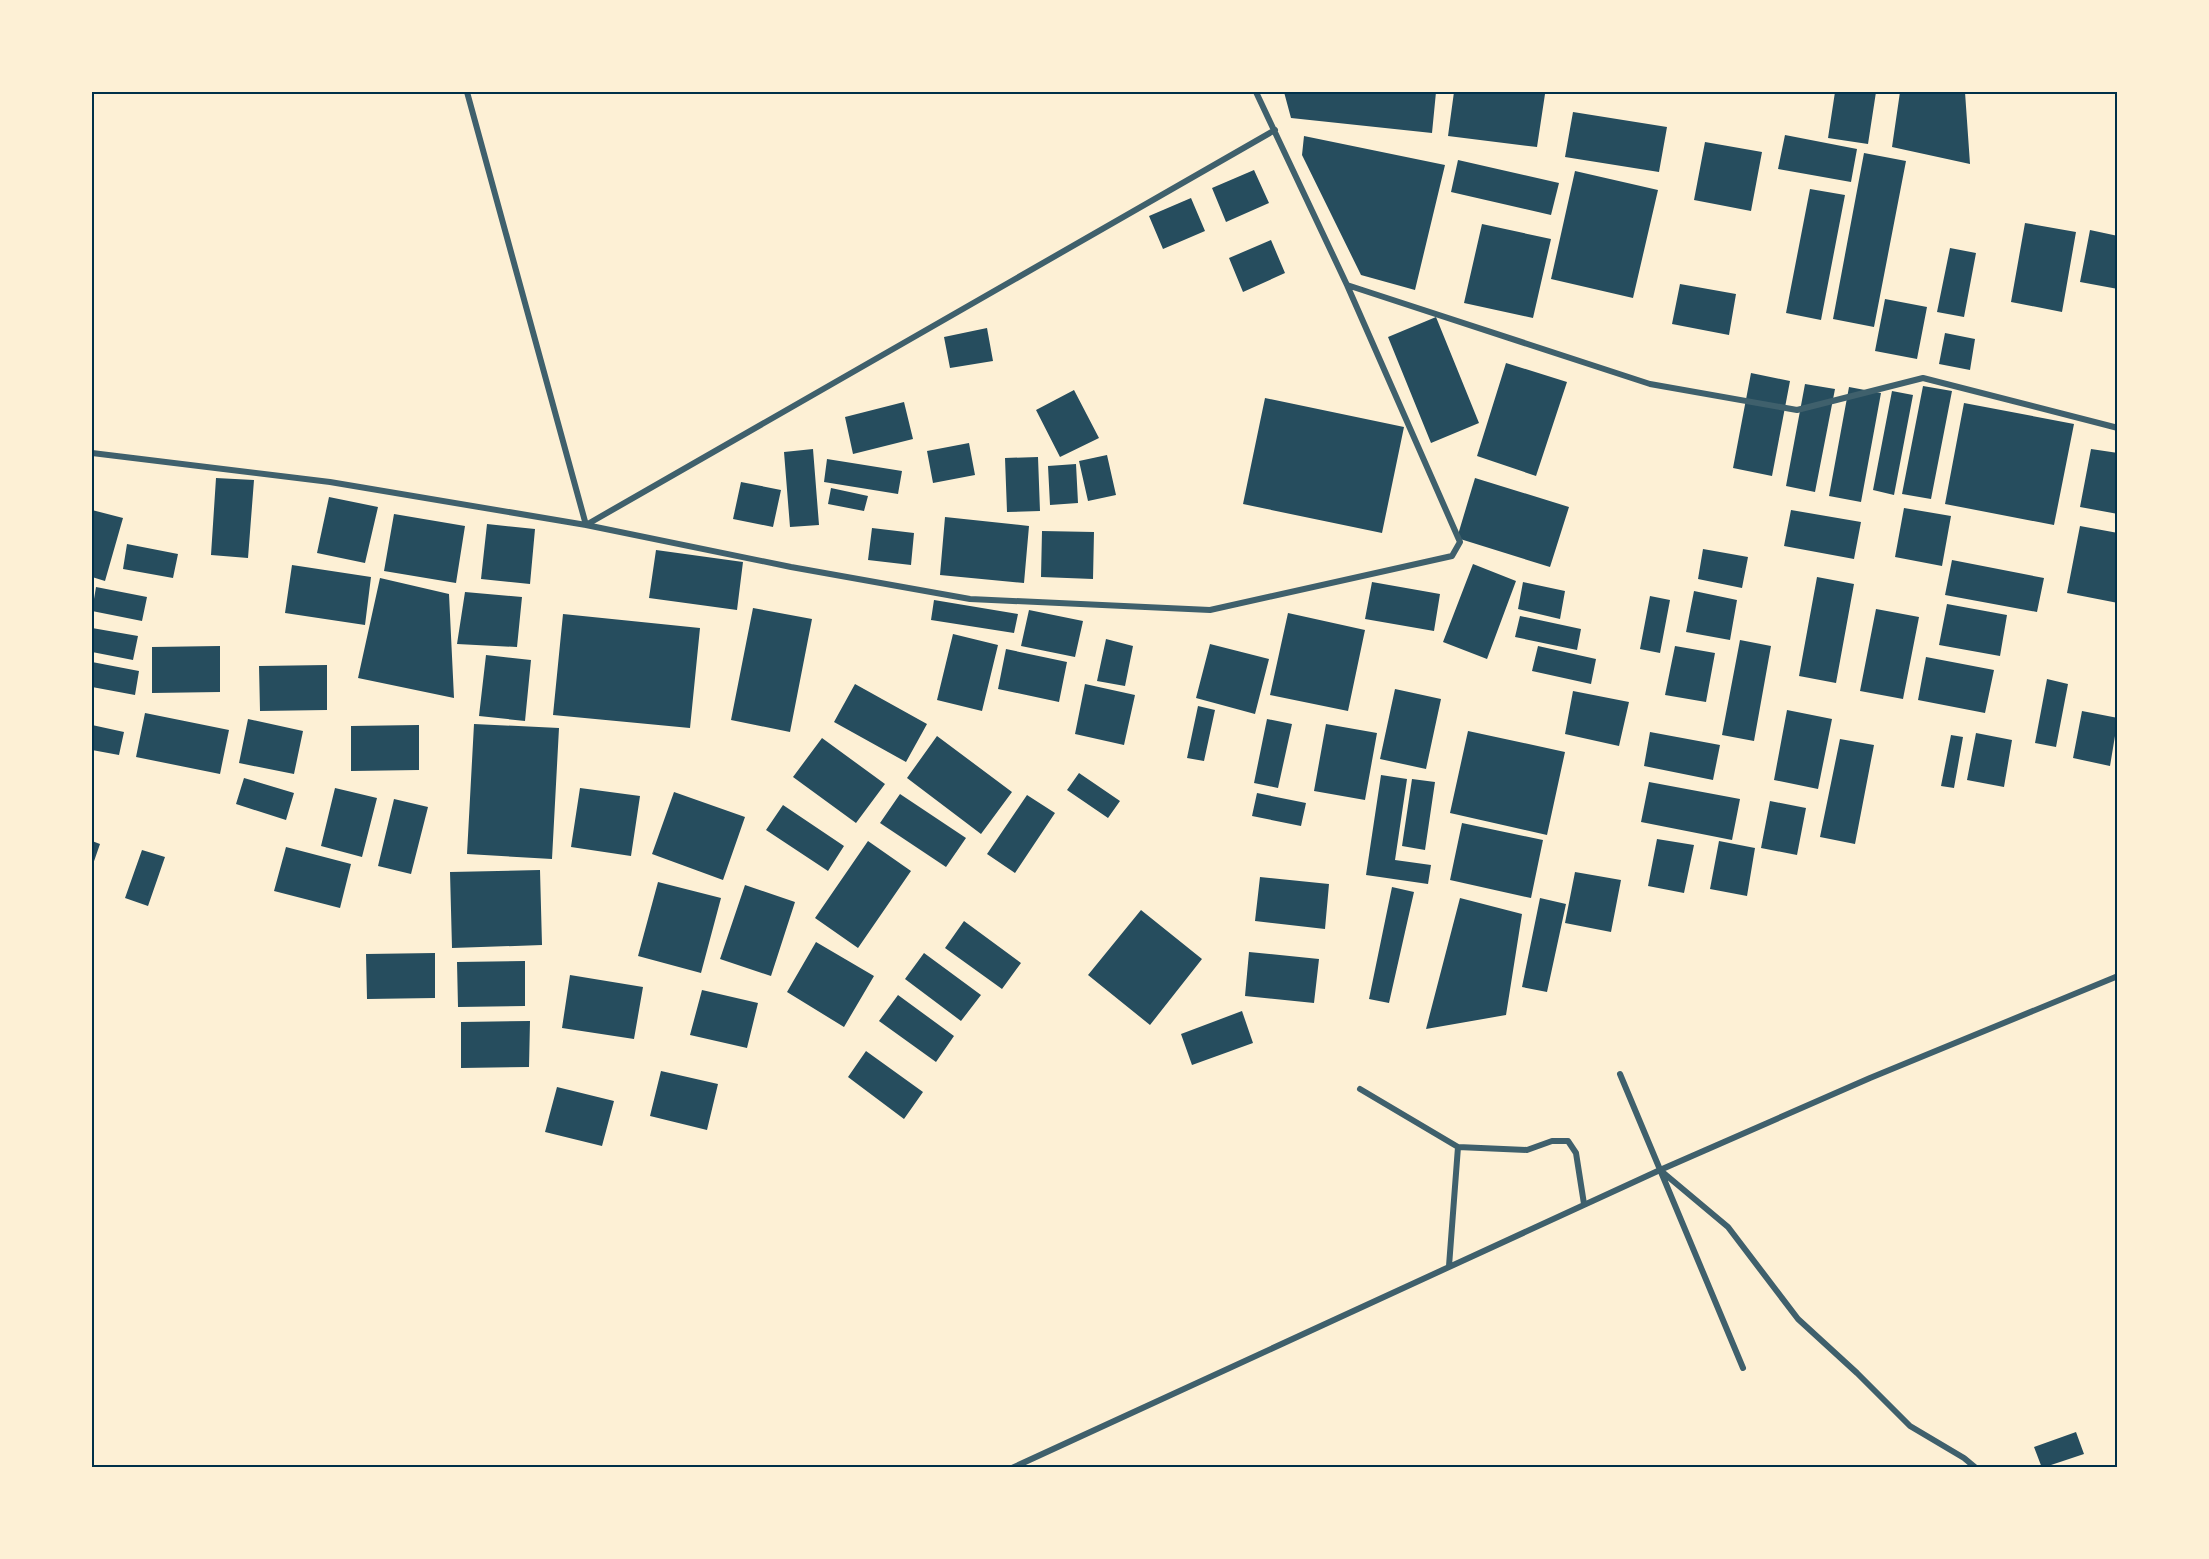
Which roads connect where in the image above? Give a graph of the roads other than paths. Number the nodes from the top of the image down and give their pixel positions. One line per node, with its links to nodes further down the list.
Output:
1 (467, 92): 7 (street)
2 (1256, 92): 3 (street)
3 (1275, 130): 4 (street); 7 (street)
4 (1347, 285): 5 (street); 7 (street)
5 (2118, 428)
6 (92, 453): 7 (street)
7 (586, 525)
8 (2118, 976): 12 (street)
9 (1620, 1074): 12 (street)
10 (1360, 1089): 11 (street)
11 (1458, 1147): 13 (street); 14 (street)
12 (1660, 1170): 13 (street); 15 (street); 17 (street)
13 (1584, 1204): 14 (street)
14 (1449, 1266): 16 (street)
15 (1743, 1368)
16 (1011, 1467)
17 (1976, 1467)

